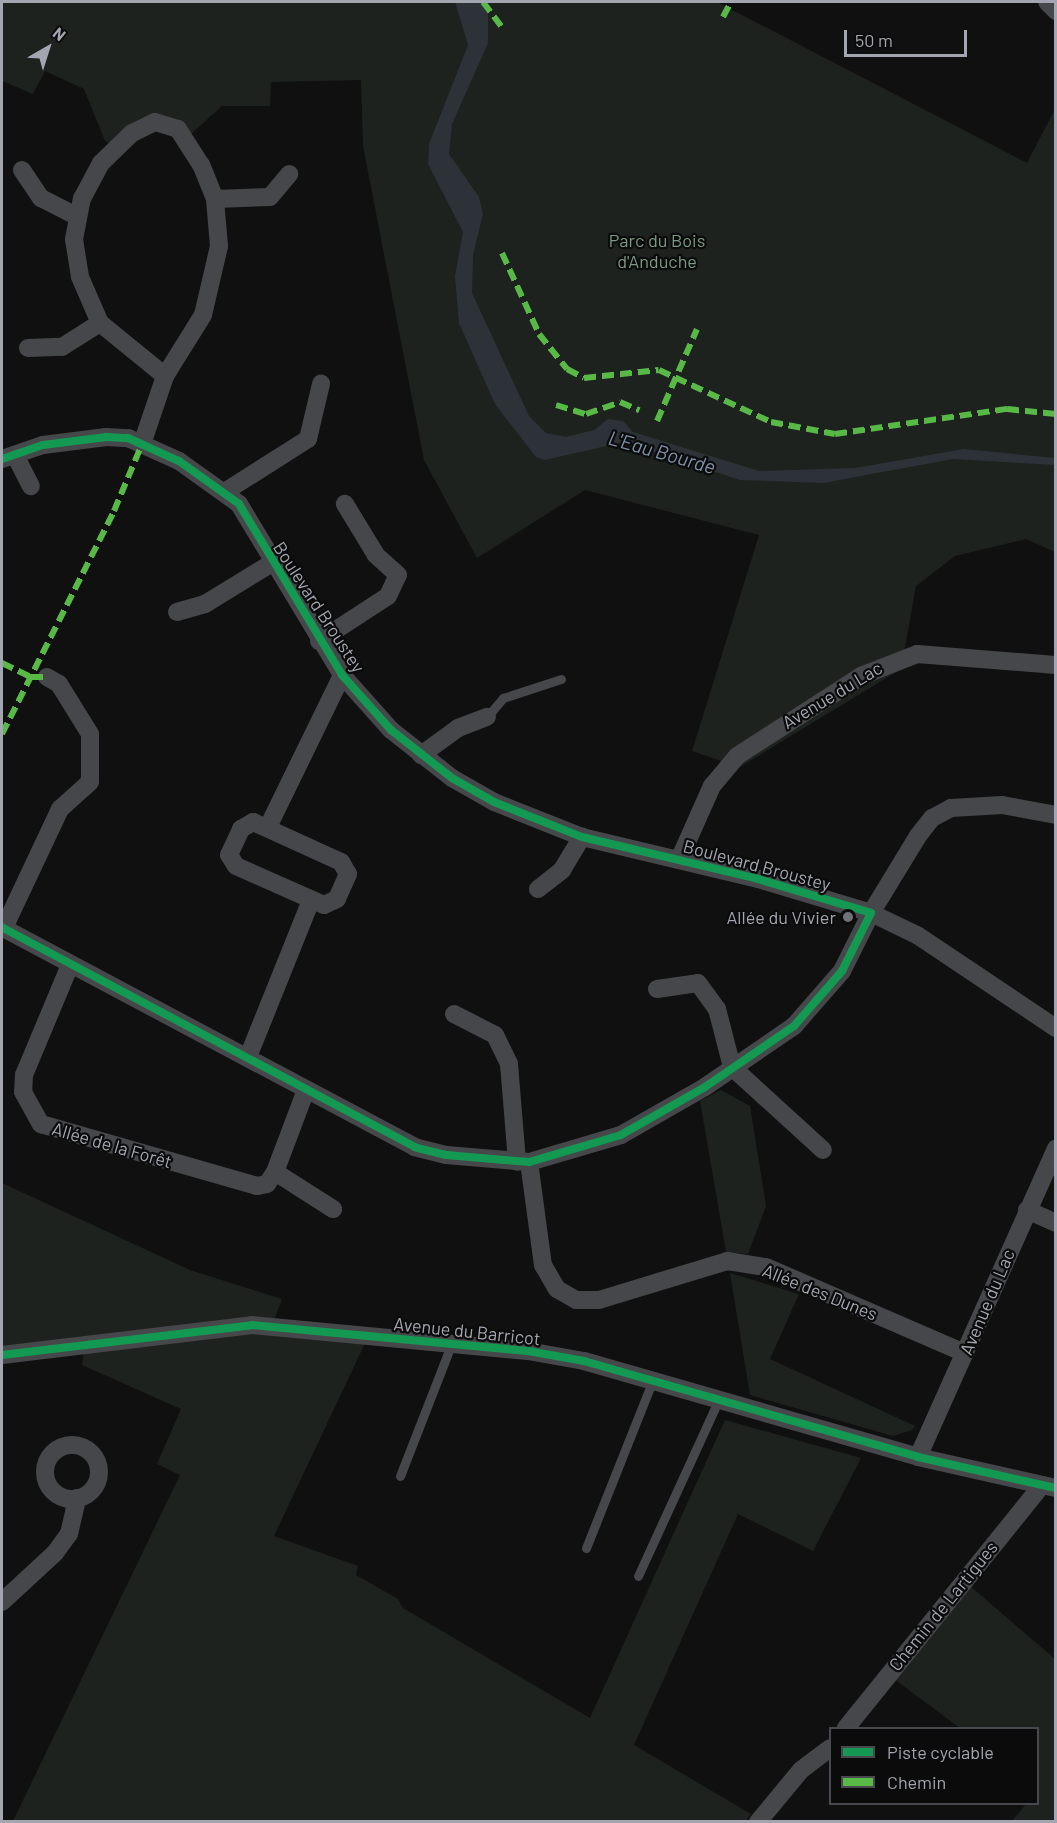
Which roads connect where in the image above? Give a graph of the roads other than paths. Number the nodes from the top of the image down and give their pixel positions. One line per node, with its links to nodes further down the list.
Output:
1 (1047, 2): 2 (street)
2 (1056, 11)
3 (22, 170): 6 (street)
4 (290, 174): 5 (street)
5 (215, 199): 6 (street); 9 (street)
6 (76, 216): 7 (street)
7 (100, 322): 8 (street); 9 (street)
8 (28, 348)
9 (165, 376): 11 (street)
10 (321, 384): 14 (street)
11 (142, 444): 12 (street, Boulevard Broustey); 14 (street, Boulevard Broustey)
12 (8, 457): 13 (street)
13 (31, 486)
14 (226, 491): 16 (street, Boulevard Broustey)
15 (345, 504): 18 (street)
16 (272, 563): 17 (street); 18 (street, Boulevard Broustey)
17 (177, 612)
18 (319, 641): 20 (street, Boulevard Broustey)
19 (1056, 664): 28 (street, Avenue du Lac)
20 (342, 675): 24 (street, Boulevard Broustey); 26 (street)
21 (47, 677): 32 (street)
22 (561, 679): 23 (lane)
23 (487, 717): 24 (street)
24 (421, 755): 27 (street, Boulevard Broustey)
25 (1056, 815): 31 (street)
26 (268, 827): 30 (street); 30 (street)
27 (582, 837): 28 (street, Boulevard Broustey); 29 (street)
28 (679, 860): 31 (street, Boulevard Broustey)
29 (538, 889)
30 (311, 900): 37 (street)
31 (871, 913): 36 (street); 38 (street)
32 (3, 927): 33 (street)
33 (70, 965): 37 (street); 43 (street, Allée de la Forêt)
34 (657, 989): 38 (street)
35 (454, 1014): 42 (street, Allée des Dunes)
36 (1056, 1029)
37 (248, 1057): 39 (street)
38 (732, 1067): 41 (street); 42 (street)
39 (306, 1090): 42 (street); 43 (street)
40 (1056, 1148): 45 (street, Avenue du Lac)
41 (823, 1150)
42 (523, 1162): 48 (street, Allée des Dunes)
43 (274, 1172): 44 (street)
44 (333, 1209)
45 (1027, 1210): 46 (street); 48 (street, Avenue du Lac)
46 (1056, 1223)
47 (451, 1345): 49 (street, Avenue du Barricot); 50 (street, Avenue du Barricot); 53 (lane)
48 (965, 1353): 52 (street, Avenue du Lac)
49 (2, 1354)
50 (653, 1380): 51 (street, Avenue du Barricot); 56 (lane)
51 (718, 1401): 52 (street, Avenue du Barricot); 57 (lane)
52 (918, 1457): 54 (street, Avenue du Barricot)
53 (400, 1476)
54 (1049, 1486): 59 (street, Chemin de Lartigues)
55 (77, 1498): 58 (street)
56 (586, 1548)
57 (638, 1576)
58 (2, 1602)
59 (847, 1727)
60 (829, 1749): 61 (street)
61 (758, 1821)

